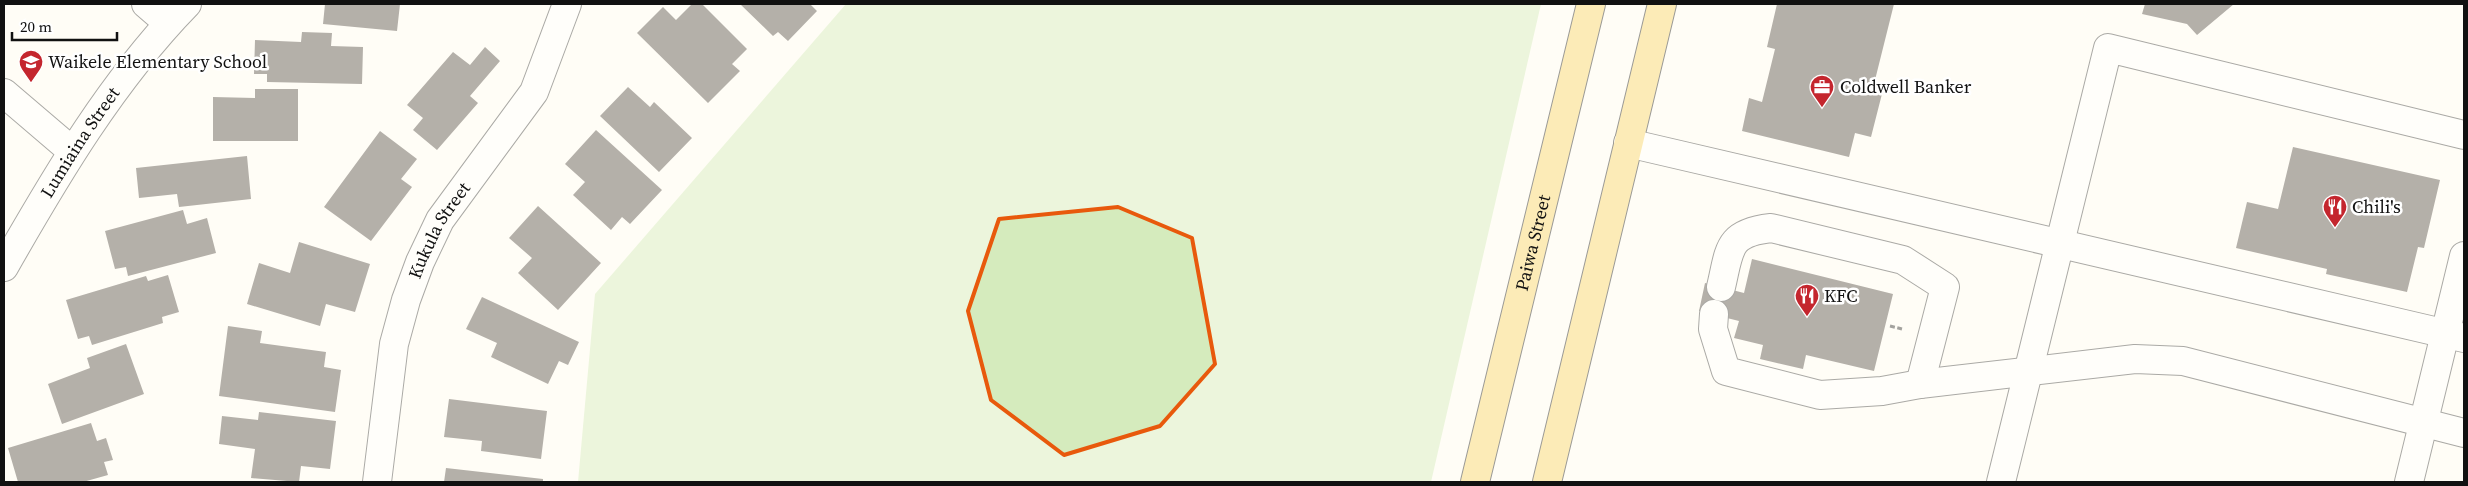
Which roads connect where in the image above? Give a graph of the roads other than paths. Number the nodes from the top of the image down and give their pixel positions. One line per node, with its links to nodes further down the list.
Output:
1 (146, 4): 6 (street)
2 (187, 4): 6 (street, Lumiaina Street)
3 (567, 4): 21 (street, Kukula Street)
4 (1591, 4): 22 (main road, Paiwa Street)
5 (1662, 4): 9 (main road)
6 (168, 23): 10 (street, Lumiaina Street)
7 (4, 93): 10 (street)
8 (2464, 135): 11 (street)
9 (1628, 143): 11 (street); 23 (main road)
10 (72, 151): 13 (street, Lumiaina Street)
11 (2060, 242): 16 (street); 17 (street)
12 (2464, 256): 16 (street)
13 (4, 267)
14 (1721, 287): 18 (street)
15 (1714, 314): 18 (street)
16 (2455, 335): 19 (street)
17 (2028, 371): 18 (street); 19 (street); 24 (street)
18 (1920, 384)
19 (2424, 423): 20 (street); 25 (street)
20 (2464, 433)
21 (377, 482)
22 (1475, 482)
23 (1547, 482)
24 (2001, 482)
25 (2409, 482)

